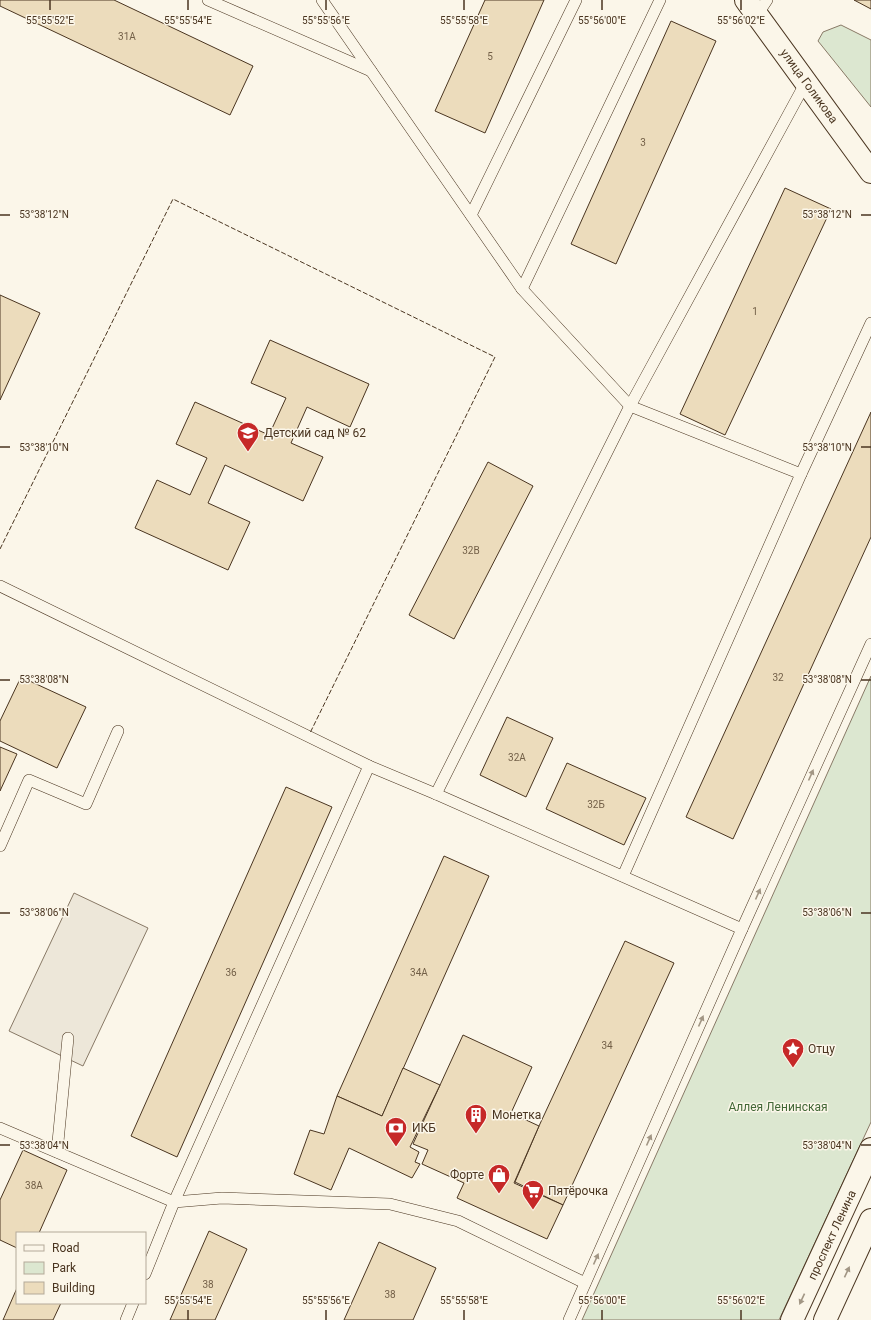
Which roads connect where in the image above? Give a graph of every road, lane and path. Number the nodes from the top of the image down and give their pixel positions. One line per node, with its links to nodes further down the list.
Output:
1 (208, 0): 6 (lane)
2 (322, 0): 6 (lane)
3 (576, 0): 9 (lane)
4 (660, 0): 10 (lane)
5 (757, 5): 7 (main road, улица Голикова)
6 (371, 71): 9 (lane)
7 (806, 82): 8 (main road, улица Голикова); 12 (lane)
8 (871, 172)
9 (471, 215): 10 (lane)
10 (522, 289): 12 (lane)
11 (871, 322): 13 (lane)
12 (630, 406): 13 (lane); 18 (lane)
13 (801, 474): 20 (lane)
14 (0, 586): 17 (lane)
15 (871, 644): 21 (lane, one-way to 15)
16 (118, 731): 19 (lane)
17 (369, 766): 18 (lane); 26 (lane)
18 (436, 794): 20 (lane)
19 (0, 846)
20 (623, 876): 21 (lane)
21 (742, 929): 29 (lane, one-way to 21)
22 (68, 1038): 25 (lane)
23 (0, 1128): 25 (lane)
24 (871, 1149): 33 (main road, проспект Ленина, one-way to 33)
25 (58, 1152): 26 (lane)
26 (174, 1202): 28 (lane); 29 (lane)
27 (871, 1220): 34 (main road, one-way to 27)
28 (146, 1272)
29 (585, 1283): 32 (lane)
30 (133, 1304): 31 (lane)
31 (126, 1320)
32 (569, 1320)
33 (792, 1320)
34 (825, 1320)

